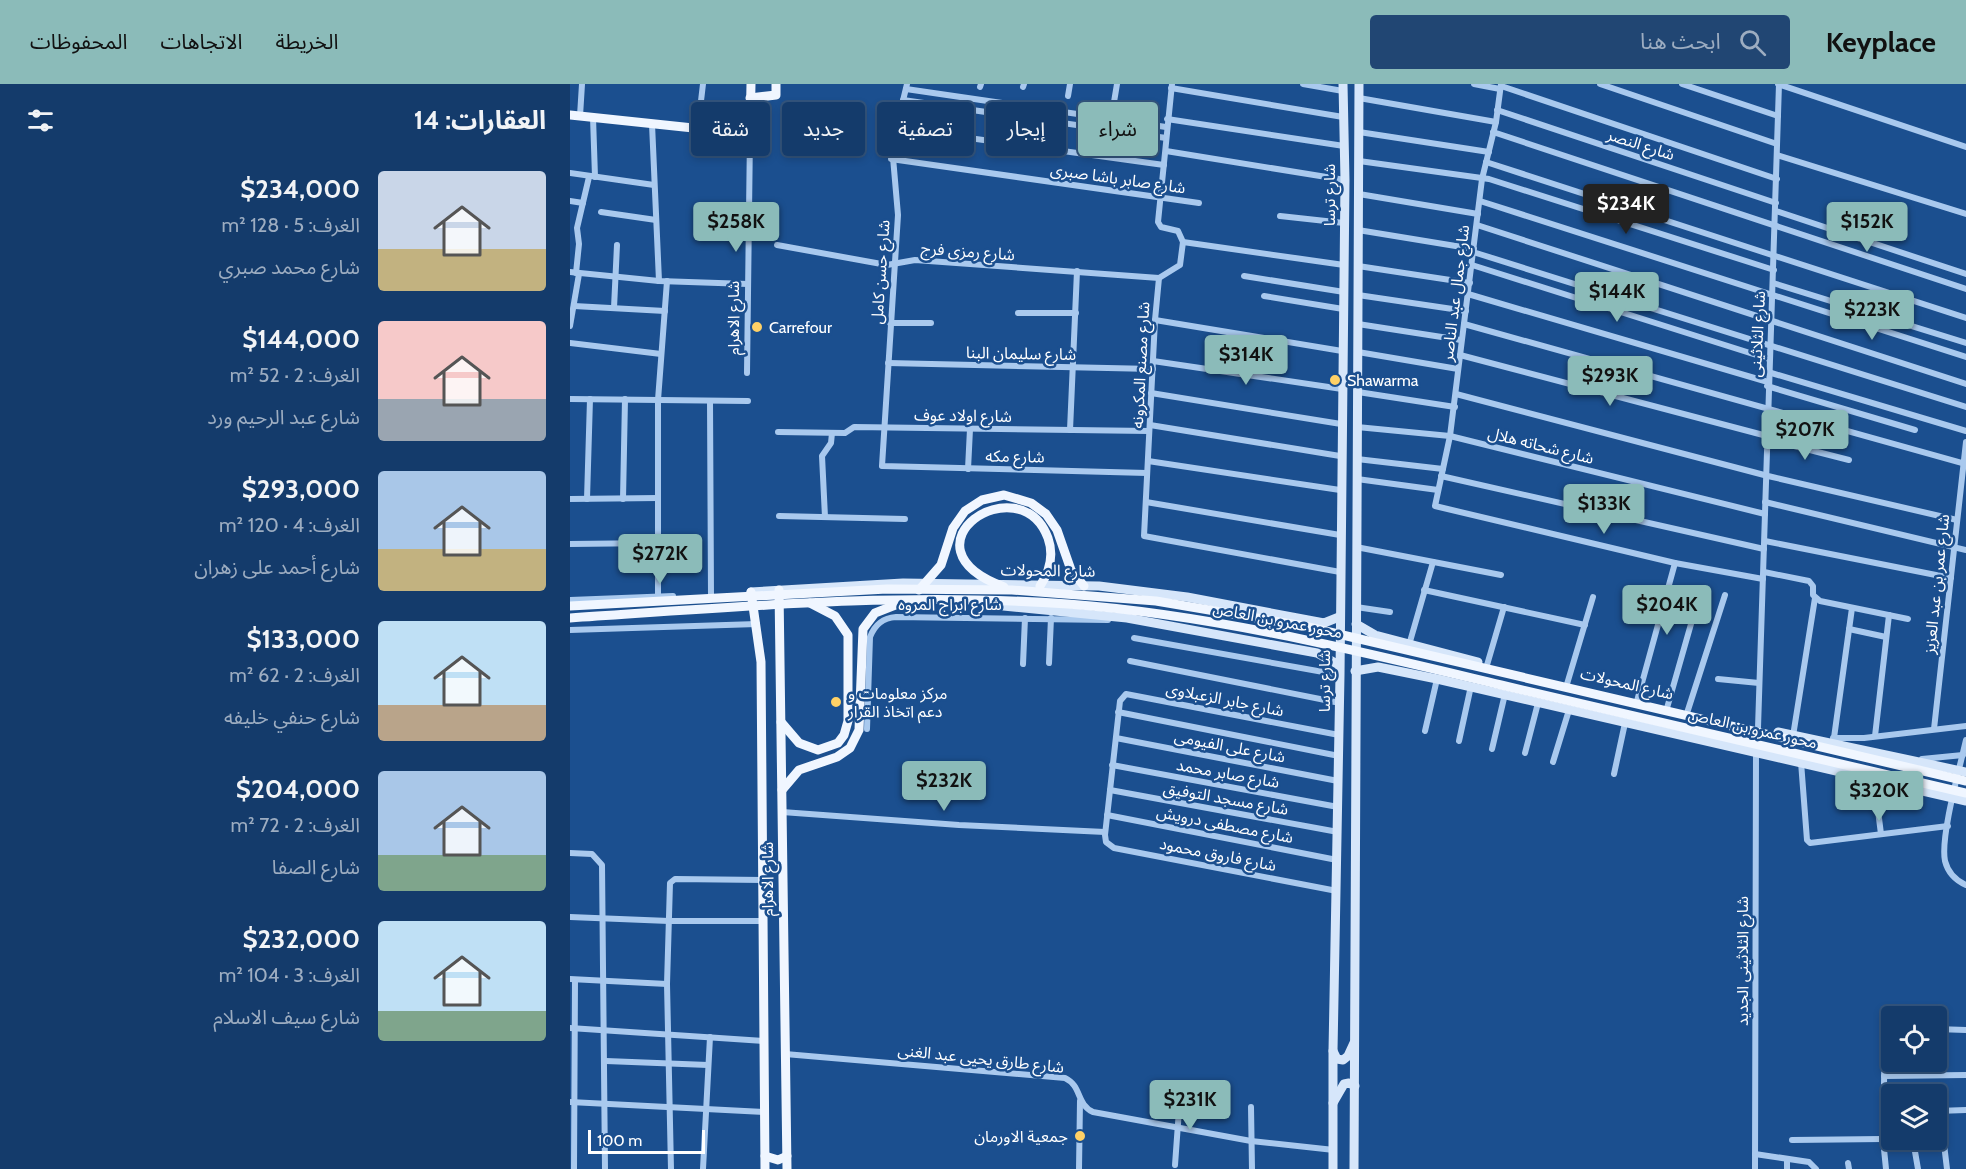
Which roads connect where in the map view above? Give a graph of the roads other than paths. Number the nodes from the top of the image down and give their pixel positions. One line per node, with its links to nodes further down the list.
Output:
1 (582, 84): 25 (street)
2 (703, 84): 21 (street)
3 (751, 84): 18 (main road, شارع الاهرام)
4 (776, 84): 18 (main road)
5 (1070, 84): 17 (street)
6 (1117, 84): 23 (street)
7 (1303, 84): 16 (street)
8 (1359, 84): 19 (street, شارع ترسا)
9 (1474, 84): 15 (street)
10 (1600, 84): 38 (street)
11 (1682, 84): 26 (street)
12 (1778, 84): 26 (street, شارع الثلاثينى); 40 (street)
13 (906, 86): 20 (street, شارع حسن كامل); 32 (street)
14 (1171, 86): 28 (street); 29 (street)
15 (1501, 86): 24 (street, شارع جمال عبد الناصر); 53 (street)
16 (1343, 87): 28 (street, شارع ترسا)
17 (1068, 96)
18 (750, 98): 22 (main road, شارع الاهرام)
19 (1359, 98): 30 (street); 34 (street, شارع ترسا)
20 (903, 100): 36 (street)
21 (701, 101)
22 (750, 102)
23 (1114, 102)
24 (1497, 110): 30 (street, شارع جمال عبد الناصر); 62 (street, شارع النصر)
25 (575, 115): 27 (main road)
26 (1778, 116): 38 (street, شارع الثلاثينى)
27 (593, 117): 31 (main road); 51 (street)
28 (1343, 117): 39 (street, شارع ترسا)
29 (1167, 119): 32 (street); 39 (street)
30 (1496, 122): 35 (street, شارع جمال عبد الناصر)
31 (652, 124): 33 (main road); 55 (street)
32 (1166, 127): 36 (street)
33 (691, 128)
34 (1359, 132): 42 (street); 47 (street, شارع ترسا)
35 (1493, 132): 42 (street, شارع جمال عبد الناصر); 71 (street)
36 (1166, 138): 41 (street)
37 (974, 139): 49 (street)
38 (1778, 144): 43 (street, شارع الثلاثينى)
39 (1344, 146): 54 (street, شارع ترسا)
40 (1966, 147)
41 (1166, 151): 49 (street); 54 (street)
42 (1489, 152): 48 (street, شارع جمال عبد الناصر)
43 (1777, 155): 53 (street, شارع الثلاثينى); 66 (street)
44 (750, 156): 94 (street, شارع الاهرام)
45 (891, 156): 46 (street, شارع حسن كامل)
46 (891, 159): 57 (street, شارع صابر باشا صبرى); 81 (street, شارع حسن كامل)
47 (1359, 161): 52 (street); 56 (street, شارع ترسا)
48 (1486, 162): 52 (street, شارع جمال عبد الناصر); 78 (street)
49 (1164, 165): 57 (street)
50 (570, 173): 51 (street)
51 (592, 177): 55 (street); 60 (street)
52 (1482, 179): 59 (street, شارع جمال عبد الناصر); 83 (street)
53 (1777, 179): 62 (street, شارع الثلاثينى)
54 (1344, 180): 69 (street, شارع ترسا)
55 (654, 185): 68 (street)
56 (1359, 194): 65 (street); 73 (street, شارع ترسا)
57 (1161, 198): 61 (street, شارع صابر باشا صبرى); 74 (street)
58 (570, 201): 60 (street)
59 (1480, 201): 65 (street, شارع جمال عبد الناصر); 100 (street)
60 (583, 203): 72 (street)
61 (1198, 203)
62 (1776, 203): 63 (street, شارع الثلاثينى)
63 (1776, 211): 71 (street, شارع الثلاثينى); 86 (street)
64 (602, 212): 68 (street)
65 (1478, 214): 70 (street, شارع جمال عبد الناصر)
66 (1966, 214)
67 (1280, 216): 69 (street)
68 (656, 220): 90 (street)
69 (1344, 223): 79 (street, شارع ترسا)
70 (1477, 225): 77 (street, شارع جمال عبد الناصر); 110 (street)
71 (1776, 228): 78 (street, شارع الثلاثينى); 95 (street)
72 (573, 230): 85 (street)
73 (1358, 230): 77 (street); 82 (street, شارع ترسا)
74 (1183, 242): 79 (street); 89 (street)
75 (617, 245): 88 (street)
76 (777, 245): 81 (street, شارع رمزى فرج)
77 (1474, 250): 80 (street, شارع جمال عبد الناصر); 119 (street)
78 (1775, 255): 83 (street, شارع الثلاثينى); 108 (street)
79 (1344, 265): 96 (street, شارع ترسا)
80 (1472, 265): 92 (street, شارع جمال عبد الناصر); 125 (street)
81 (893, 266): 84 (street, شارع رمزى فرج); 111 (street, شارع حسن كامل)
82 (1358, 266): 92 (street); 98 (street, شارع ترسا)
83 (1774, 270): 93 (street, شارع الثلاثينى)
84 (1077, 271): 89 (street, شارع رمزى فرج); 107 (street)
85 (575, 273): 88 (street); 101 (street)
86 (1966, 274)
87 (1244, 276): 96 (street)
88 (616, 277): 90 (street); 102 (street)
89 (1160, 278): 109 (street, شارع مصنع المكرونه)
90 (659, 281): 91 (street)
91 (667, 281): 94 (street); 104 (street)
92 (1470, 283): 97 (street, شارع جمال عبد الناصر)
93 (1773, 283): 100 (street, شارع الثلاثينى); 118 (street)
94 (748, 284): 132 (street, شارع الاهرام)
95 (1966, 289)
96 (1344, 292): 103 (street, شارع ترسا)
97 (1468, 294): 105 (street, شارع جمال عبد الناصر); 133 (street)
98 (1358, 295): 105 (street); 113 (street, شارع ترسا)
99 (1264, 296): 103 (street)
100 (1772, 296): 110 (street, شارع الثلاثينى); 124 (street)
101 (574, 306): 102 (street); 115 (street)
102 (614, 308): 104 (street)
103 (1343, 309): 120 (street, شارع ترسا)
104 (664, 311): 122 (street)
105 (1466, 311): 114 (street, شارع جمال عبد الناصر)
106 (1018, 313): 107 (street)
107 (1076, 313): 128 (street)
108 (1966, 318)
109 (1155, 320): 120 (street); 126 (street, شارع مصنع المكرونه)
110 (1771, 321): 119 (street, شارع الثلاثينى); 134 (street)
111 (890, 322): 112 (street); 127 (street, شارع حسن كامل)
112 (931, 323)
113 (1358, 324): 116 (street); 121 (street, شارع ترسا)
114 (1464, 324): 116 (street, شارع جمال عبد الناصر); 147 (street)
115 (570, 326)
116 (1461, 339): 123 (street, شارع جمال عبد الناصر)
117 (570, 343): 122 (street)
118 (1966, 343)
119 (1770, 346): 125 (street, شارع الثلاثينى); 146 (street)
120 (1342, 351): 135 (street, شارع ترسا)
121 (1358, 352): 130 (street); 136 (street, شارع ترسا)
122 (662, 354): 142 (street)
123 (1460, 356): 130 (street, شارع جمال عبد الناصر); 159 (street)
124 (1966, 357)
125 (1769, 359): 131 (street, شارع الثلاثينى)
126 (1153, 361): 129 (street, شارع مصنع المكرونه); 135 (street)
127 (888, 363): 128 (street, شارع سليمان البنا); 149 (street, شارع حسن كامل)
128 (1074, 368): 129 (street, شارع سليمان البنا); 153 (street)
129 (1153, 369): 137 (street, شارع مصنع المكرونه)
130 (1458, 369): 138 (street, شارع جمال عبد الناصر)
131 (1768, 372): 133 (street, شارع الثلاثينى); 155 (street)
132 (747, 373)
133 (1768, 384): 147 (street, شارع الثلاثينى); 154 (street)
134 (1966, 384)
135 (1342, 389): 148 (street, شارع ترسا)
136 (1358, 392): 145 (street); 150 (street, شارع ترسا)
137 (1151, 393): 148 (street); 151 (street, شارع مصنع المكرونه)
138 (1456, 394): 145 (street, شارع جمال عبد الناصر); 170 (street)
139 (570, 399): 140 (street)
140 (590, 399): 141 (street); 176 (street)
141 (625, 399): 142 (street); 177 (street)
142 (658, 400): 143 (street); 174 (street)
143 (710, 401): 144 (street); 207 (street)
144 (748, 401)
145 (1455, 407): 158 (street, شارع جمال عبد الناصر)
146 (1966, 407)
147 (1766, 409): 159 (street, شارع الثلاثينى); 165 (street)
148 (1341, 424): 161 (street, شارع ترسا)
149 (884, 427): 152 (street, شارع اولاد عوف); 157 (street, شارع اولاد عوف); 166 (street, شارع حسن كامل)
150 (1358, 427): 158 (street, شارع شحاته هلال); 162 (street, شارع ترسا)
151 (1150, 428): 153 (street, شارع اولاد عوف); 161 (street, شارع اولاد عوف); 164 (street, شارع مصنع المكرونه)
152 (970, 429): 153 (street, شارع اولاد عوف); 167 (street)
153 (1070, 430)
154 (1915, 430)
155 (1966, 431)
156 (778, 432): 157 (street, شارع اولاد عوف)
157 (832, 433): 182 (street)
158 (1450, 436): 169 (street, شارع جمال عبد الناصر); 180 (street, شارع شحاته هلال)
159 (1767, 437): 163 (street); 170 (street, شارع الثلاثينى)
160 (1966, 442): 165 (street, شارع عمر بن عبد العزيز)
161 (1340, 456): 172 (street, شارع ترسا)
162 (1357, 459): 169 (street); 171 (street, شارع ترسا)
163 (1849, 460)
164 (1148, 461): 168 (street, شارع مصنع المكرونه); 172 (street)
165 (1965, 464): 184 (street, شارع عمر بن عبد العزيز)
166 (882, 466): 167 (street, شارع مكه)
167 (968, 469): 168 (street, شارع مكه)
168 (1147, 473): 178 (street, شارع مصنع المكرونه)
169 (1442, 473): 173 (street, شارع جمال عبد الناصر); 190 (street)
170 (1768, 476): 179 (street, شارع الثلاثينى); 184 (street)
171 (1357, 479): 173 (street); 189 (street, شارع ترسا)
172 (1340, 490): 185 (street, شارع ترسا)
173 (1438, 490): 194 (street, شارع جمال عبد الناصر)
174 (658, 498): 177 (street); 187 (street)
175 (570, 499): 176 (street)
176 (587, 499): 177 (street)
177 (623, 499)
178 (1146, 502): 185 (street); 195 (street, شارع مصنع المكرونه)
179 (1765, 502): 180 (street, شارع الثلاثينى); 191 (street)
180 (1765, 514): 186 (street, شارع الثلاثينى)
181 (778, 516): 182 (street)
182 (825, 517): 183 (street)
183 (905, 519)
184 (1957, 520): 191 (street, شارع عمر بن عبد العزيز)
185 (1340, 535): 195 (street, شارع ترسا)
186 (1765, 541): 190 (street, شارع الثلاثينى); 198 (street)
187 (658, 543): 188 (street); 209 (street)
188 (570, 544)
189 (1356, 547): 193 (street); 216 (street, شارع ترسا)
190 (1764, 549): 197 (street, شارع الثلاثينى)
191 (1954, 549): 192 (street); 198 (street, شارع عمر بن عبد العزيز)
192 (1966, 550)
193 (1433, 561): 196 (street); 205 (street)
194 (1675, 563): 197 (street); 252 (street)
195 (1340, 572): 222 (street, شارع ترسا)
196 (1501, 575)
197 (1764, 576): 211 (street); 248 (street, شارع الثلاثينى)
198 (1951, 578): 264 (street, شارع عمر بن عبد العزيز)
199 (1040, 586): 200 (street, شارع المحولات); 202 (street, شارع المحولات); 204 (main road, bridge)
200 (1084, 586): 203 (main road, bridge); 228 (street, شارع المحولات)
201 (1701, 589): 255 (street)
202 (779, 590): 206 (street, شارع المحولات); 218 (main road, شارع الاهرام)
203 (919, 590): 204 (main road, محور عمرو بن العاص, bridge); 215 (main road, محور عمرو بن العاص, bridge)
204 (1012, 590): 288 (main road, محور عمرو بن العاص, bridge)
205 (1425, 590): 217 (street); 237 (street)
206 (752, 592): 207 (street); 229 (main road, شارع الاهرام)
207 (711, 595): 209 (street)
208 (1725, 595): 258 (street)
209 (658, 597): 213 (street)
210 (1593, 597): 231 (street)
211 (1815, 598): 219 (street); 267 (street)
212 (911, 599): 214 (main road, محور عمرو بن العاص, bridge); 289 (main road, bridge); 291 (main road, محور عمرو بن العاص, bridge)
213 (570, 600)
214 (808, 602): 223 (main road, محور عمرو بن العاص, bridge); 259 (main road, bridge)
215 (570, 606)
216 (1356, 607): 220 (street); 230 (street, شارع ترسا)
217 (1504, 607): 231 (street); 242 (street)
218 (780, 608): 226 (street); 259 (main road, شارع الاهرام)
219 (1852, 608): 221 (street); 232 (street)
220 (1390, 612)
221 (1889, 615): 227 (street); 235 (street)
222 (1339, 617): 228 (street, شارع المحولات); 244 (street, شارع ترسا)
223 (570, 618)
224 (1025, 618): 225 (street, شارع ابراج المروه); 241 (street); 263 (street, شارع ابراج المروه)
225 (1051, 618): 226 (street, شارع ابراج المروه); 240 (street)
226 (1132, 619): 238 (street)
227 (1908, 620)
228 (1320, 622): 238 (street)
229 (757, 624): 233 (street); 303 (main road, شارع الاهرام)
230 (1356, 624): 234 (street, شارع المحولات); 245 (street, شارع ترسا)
231 (1585, 625): 249 (street)
232 (1849, 629): 235 (street); 272 (street)
233 (570, 630)
234 (1382, 637): 237 (street, شارع المحولات); 243 (street)
235 (1886, 637): 268 (street)
236 (1134, 638): 244 (street)
237 (1409, 645): 242 (street, شارع المحولات)
238 (1317, 653): 244 (street)
239 (1130, 661): 253 (street)
240 (1049, 663)
241 (1023, 664)
242 (1487, 665): 249 (street, شارع المحولات)
243 (1378, 667): 245 (street); 246 (street)
244 (1340, 670): 253 (street, شارع ترسا)
245 (1355, 671): 319 (street, شارع ترسا)
246 (1437, 679): 250 (street); 265 (street)
247 (1718, 679): 248 (street)
248 (1759, 683): 262 (street, شارع الثلاثينى)
249 (1567, 684): 252 (street, شارع المحولات)
250 (1472, 686): 251 (street); 271 (street)
251 (1505, 694): 254 (street); 273 (street)
252 (1637, 701): 255 (street, شارع المحولات)
253 (1340, 703): 266 (street, شارع ترسا)
254 (1538, 703): 256 (street); 275 (street)
255 (1667, 708): 258 (street, شارع المحولات)
256 (1569, 710): 260 (street); 280 (street)
257 (1119, 712): 266 (street, شارع جابر الزعبلاوى); 269 (street); 278 (street)
258 (1688, 713): 262 (street, شارع المحولات)
259 (781, 722): 289 (main road, شارع الاهرام)
260 (1625, 723): 276 (street); 285 (street)
261 (1966, 726): 264 (street)
262 (1758, 728): 267 (street, شارع المحولات)
263 (867, 729)
264 (1934, 729): 268 (street)
265 (1425, 731)
266 (1339, 735): 278 (street, شارع ترسا)
267 (1793, 736): 272 (street, شارع المحولات)
268 (1875, 736): 272 (street)
269 (1116, 738): 282 (street); 287 (street, شارع على الفيومى)
270 (1966, 740): 277 (street)
271 (1459, 741)
272 (1833, 741): 274 (street, شارع المحولات)
273 (1492, 749)
274 (1851, 749): 283 (street, شارع المحولات); 284 (street)
275 (1525, 753)
276 (1756, 753): 281 (street); 351 (street, شارع الثلاثينى الجديد)
277 (1963, 755): 279 (street); 283 (street)
278 (1339, 756): 287 (street, شارع ترسا)
279 (1922, 759)
280 (1553, 762)
281 (1801, 762): 284 (street); 300 (street)
282 (1113, 765): 290 (street); 294 (street, شارع صابر محمد)
283 (1963, 771): 292 (street)
284 (1847, 773): 286 (street)
285 (1614, 774)
286 (1874, 779): 292 (street); 300 (street)
287 (1338, 781): 294 (street, شارع ترسا)
288 (1966, 781)
289 (782, 790): 295 (main road, شارع الاهرام)
290 (1110, 790): 296 (street); 299 (street, شارع مسجد التوفيق)
291 (1966, 793)
292 (1953, 797): 293 (street); 297 (street)
293 (1966, 801)
294 (1338, 807): 299 (street, شارع ترسا)
295 (782, 812): 298 (street); 322 (main road, شارع الاهرام)
296 (1107, 814): 298 (street); 302 (street, شارع مصطفى درويش)
297 (1948, 826): 300 (street); 304 (street)
298 (1105, 832): 305 (street, شارع فاروق محمود)
299 (1338, 832): 302 (street, شارع ترسا)
300 (1881, 834)
301 (570, 853): 307 (street)
302 (1337, 860): 305 (street, شارع ترسا)
303 (762, 880): 308 (street); 309 (main road, شارع الاهرام)
304 (1966, 885)
305 (1337, 891): 321 (street, شارع ترسا)
306 (570, 917): 307 (street)
307 (603, 919): 308 (street); 311 (street)
308 (669, 921): 309 (street); 312 (street)
309 (763, 921): 320 (main road, شارع الاهرام)
310 (572, 979): 311 (street); 313 (street)
311 (605, 981): 312 (street); 315 (street)
312 (667, 984): 317 (street)
313 (572, 1028): 315 (street); 329 (street)
314 (1947, 1029): 316 (street)
315 (605, 1030): 317 (street); 323 (street)
316 (1966, 1030)
317 (668, 1034): 318 (street); 324 (street)
318 (710, 1037): 320 (street); 325 (street)
319 (1356, 1039): 321 (street); 331 (street, شارع ترسا)
320 (764, 1041): 342 (main road, شارع الاهرام)
321 (1333, 1051): 336 (street, شارع ترسا)
322 (784, 1054): 333 (street, شارع طارق يحيى عبد الغنى); 352 (main road, شارع الاهرام)
323 (606, 1061): 324 (street); 335 (street)
324 (669, 1063): 325 (street); 338 (street)
325 (708, 1065): 339 (street)
326 (1884, 1072): 328 (street)
327 (1966, 1075): 328 (street)
328 (1884, 1076): 330 (street)
329 (572, 1078): 334 (street)
330 (1884, 1084)
331 (1355, 1086): 336 (street); 365 (street, شارع ترسا)
332 (1180, 1096): 343 (street)
333 (1080, 1100): 343 (street, شارع طارق يحيى عبد الغنى); 362 (street)
334 (572, 1102): 335 (street); 356 (street)
335 (606, 1104): 338 (street); 357 (street)
336 (1333, 1104): 347 (street, شارع ترسا)
337 (1251, 1107): 346 (street)
338 (669, 1108): 339 (street); 358 (street)
339 (706, 1110): 342 (street); 359 (street)
340 (1966, 1110): 341 (street)
341 (1947, 1111)
342 (766, 1112): 353 (main road, شارع الاهرام)
343 (1178, 1127): 346 (street, شارع طارق يحيى عبد الغنى); 355 (street)
344 (1881, 1139): 345 (street)
345 (1792, 1140)
346 (1251, 1141): 347 (street, شارع طارق يحيى عبد الغنى); 363 (street)
347 (1334, 1150): 364 (street, شارع ترسا)
348 (1884, 1150): 369 (street)
349 (1915, 1150): 370 (street)
350 (1944, 1150): 371 (street)
351 (1755, 1154): 354 (street); 366 (street, شارع الثلاثينى الجديد)
352 (787, 1155): 353 (main road); 361 (main road, شارع الاهرام)
353 (765, 1156): 360 (main road, شارع الاهرام)
354 (1787, 1159): 367 (street); 368 (street)
355 (1175, 1165)
356 (574, 1169)
357 (605, 1169)
358 (670, 1169)
359 (703, 1169)
360 (765, 1169)
361 (788, 1169)
362 (1079, 1169)
363 (1252, 1169)
364 (1333, 1169)
365 (1354, 1169)
366 (1755, 1169)
367 (1786, 1169)
368 (1816, 1169)
369 (1886, 1169)
370 (1918, 1169)
371 (1947, 1169)

